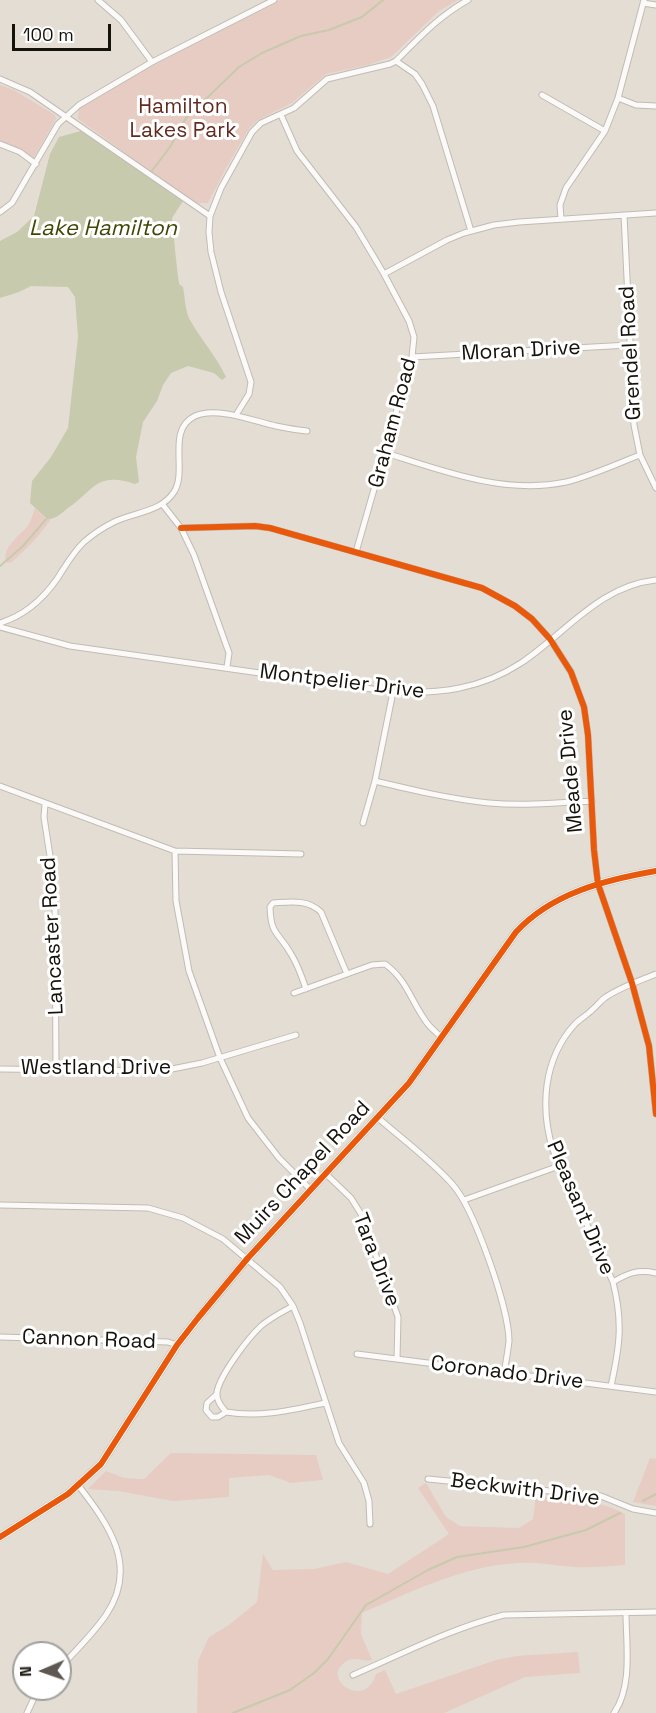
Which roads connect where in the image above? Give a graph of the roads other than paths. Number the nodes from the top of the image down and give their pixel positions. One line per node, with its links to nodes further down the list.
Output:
1 (98, 0): 7 (street)
2 (274, 0): 7 (street)
3 (468, 0): 6 (street)
4 (643, 2): 5 (street); 10 (street)
5 (656, 5)
6 (396, 61): 12 (street); 22 (street)
7 (152, 62): 13 (street)
8 (0, 79): 13 (street)
9 (542, 95): 14 (street)
10 (618, 98): 11 (street); 14 (street)
11 (656, 105)
12 (280, 115): 20 (street); 23 (street, Graham Road)
13 (66, 116): 16 (street); 20 (street)
14 (605, 131): 21 (street)
15 (0, 144): 16 (street)
16 (36, 164): 17 (street)
17 (0, 212)
18 (656, 213): 19 (street)
19 (624, 215): 21 (street); 24 (street, Grendel Road)
20 (210, 216): 26 (street)
21 (561, 219): 22 (street)
22 (471, 231): 23 (street)
23 (384, 274): 25 (street, Graham Road)
24 (629, 345): 25 (street, Moran Drive); 29 (street, Grendel Road)
25 (412, 357): 28 (street, Graham Road)
26 (236, 415): 27 (street); 31 (street)
27 (307, 431)
28 (386, 453): 29 (street); 33 (street, Graham Road)
29 (640, 455): 30 (street, Grendel Road)
30 (656, 488)
31 (163, 505): 32 (street); 35 (street)
32 (181, 528): 33 (street, Meade Drive); 37 (street)
33 (356, 552): 36 (street, Meade Drive)
34 (656, 580): 36 (street, Montpelier Drive)
35 (0, 625): 37 (street, Montpelier Drive)
36 (550, 639): 38 (street, Montpelier Drive); 41 (street, Meade Drive)
37 (227, 667): 38 (street, Montpelier Drive)
38 (393, 692): 39 (street)
39 (375, 781): 41 (street); 43 (street)
40 (0, 786): 42 (street)
41 (592, 801): 47 (street, Meade Drive)
42 (45, 804): 44 (street); 57 (street, Lancaster Road)
43 (363, 823)
44 (175, 851): 45 (street); 55 (street)
45 (301, 854)
46 (656, 871): 47 (main road, Muirs Chapel Road)
47 (598, 884): 50 (street, Meade Drive); 54 (main road, Muirs Chapel Road)
48 (346, 974): 51 (street); 51 (street); 54 (street)
49 (656, 975): 50 (street, Pleasant Drive)
50 (632, 983): 58 (street, Meade Drive); 60 (street, Pleasant Drive)
51 (306, 989): 52 (street)
52 (294, 993)
53 (296, 1035): 55 (street, Westland Drive)
54 (442, 1038): 59 (main road, Muirs Chapel Road)
55 (219, 1058): 57 (street, Westland Drive); 62 (street)
56 (0, 1069): 57 (street, Westland Drive)
57 (56, 1069)
58 (656, 1114)
59 (377, 1117): 61 (main road, Muirs Chapel Road); 63 (street)
60 (559, 1166): 63 (street); 67 (street, Pleasant Drive)
61 (325, 1173): 62 (main road, Muirs Chapel Road); 72 (street, Tara Drive)
62 (310, 1189): 65 (main road, Muirs Chapel Road)
63 (464, 1200): 73 (street)
64 (0, 1205): 65 (street)
65 (247, 1259): 68 (street); 70 (main road, Muirs Chapel Road)
66 (656, 1273): 67 (street)
67 (612, 1282): 74 (street, Pleasant Drive)
68 (293, 1306): 76 (street); 77 (street)
69 (0, 1337): 70 (street, Cannon Road)
70 (177, 1345): 80 (main road, Muirs Chapel Road)
71 (357, 1354): 72 (street, Coronado Drive)
72 (397, 1359): 73 (street, Coronado Drive)
73 (504, 1373): 74 (street, Coronado Drive)
74 (611, 1386): 75 (street, Coronado Drive)
75 (656, 1392)
76 (217, 1394): 78 (street); 78 (street)
77 (325, 1403): 78 (street); 82 (street)
78 (226, 1412)
79 (428, 1479): 81 (street, Beckwith Drive)
80 (78, 1485): 83 (main road, Muirs Chapel Road); 86 (street)
81 (656, 1513)
82 (370, 1524)
83 (0, 1538)
84 (656, 1612): 85 (street)
85 (626, 1613): 87 (street); 88 (street)
86 (72, 1654)
87 (353, 1676)
88 (614, 1713)

